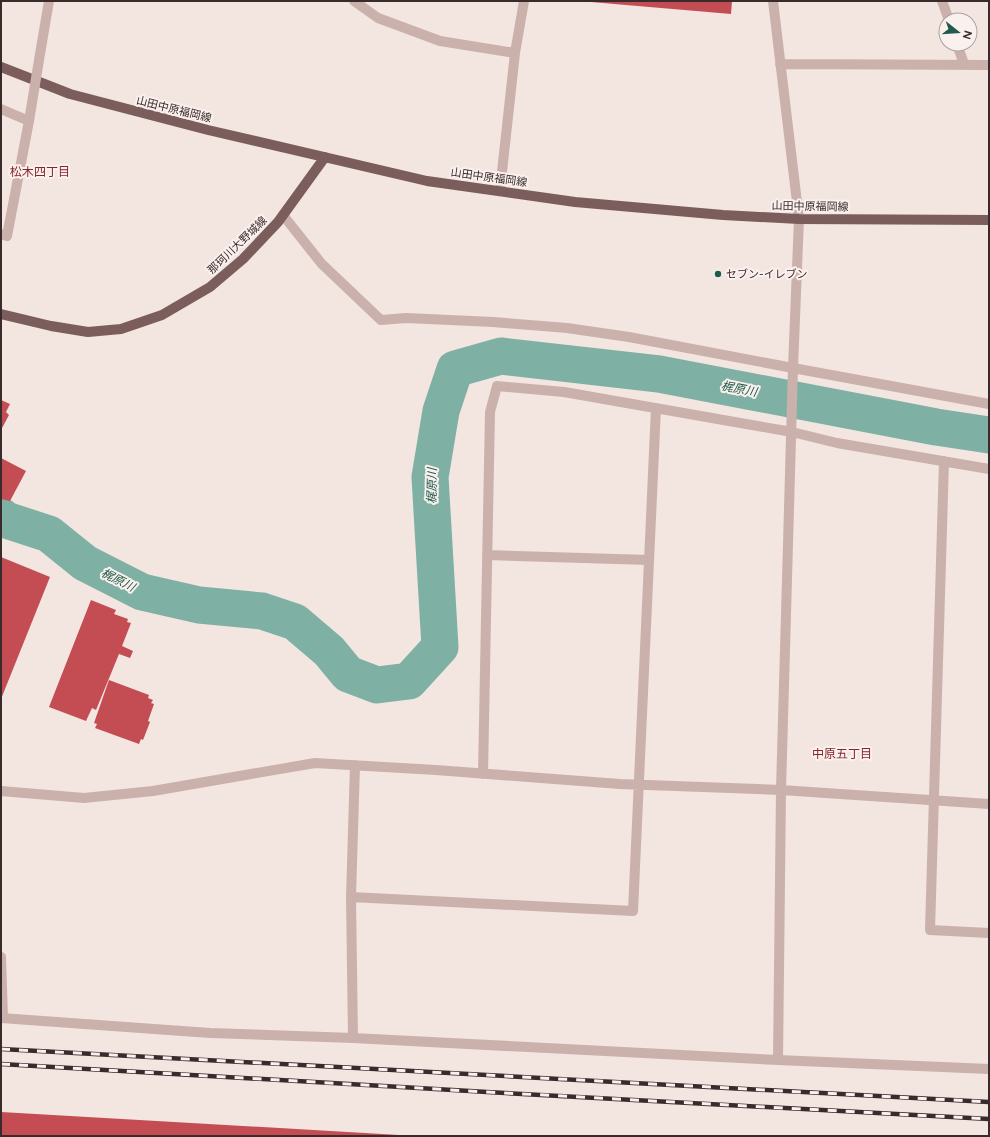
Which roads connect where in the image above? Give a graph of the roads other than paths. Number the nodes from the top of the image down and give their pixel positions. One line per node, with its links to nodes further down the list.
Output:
1 (49, 1): 14 (street, bridge)
2 (354, 1): 8 (street)
3 (524, 1): 8 (street)
4 (773, 1): 9 (street)
5 (942, 1): 6 (street)
6 (946, 12)
7 (960, 52): 10 (street)
8 (515, 53): 16 (street)
9 (780, 64): 10 (street); 18 (street)
10 (964, 64): 11 (street)
11 (989, 65)
12 (1, 66): 15 (main road, 山田中原福岡線)
13 (1, 109): 14 (street)
14 (29, 121): 20 (street)
15 (325, 157): 16 (main road, 山田中原福岡線); 17 (main road, 那珂川大野城線)
16 (500, 190): 18 (main road, 山田中原福岡線)
17 (283, 216): 21 (main road, 那珂川大野城線); 22 (street)
18 (799, 219): 19 (main road, 山田中原福岡線); 22 (street)
19 (989, 220)
20 (1, 234)
21 (1, 314)
22 (793, 368): 23 (street); 25 (street)
23 (989, 404)
24 (656, 408): 25 (street); 28 (street); 29 (street)
25 (792, 432): 26 (street); 33 (street)
26 (944, 461): 27 (street); 35 (street)
27 (989, 469)
28 (487, 555): 29 (street); 31 (street)
29 (649, 560): 32 (street)
30 (355, 766): 31 (street); 34 (street); 37 (street)
31 (483, 774): 32 (street)
32 (639, 784): 33 (street); 37 (street)
33 (781, 790): 35 (street); 42 (street)
34 (1, 791)
35 (933, 801): 36 (street); 38 (street)
36 (989, 804)
37 (351, 897): 41 (street)
38 (989, 933)
39 (1, 957): 40 (street)
40 (2, 1018): 41 (street)
41 (353, 1038): 42 (street)
42 (778, 1060): 43 (street)
43 (989, 1069)

